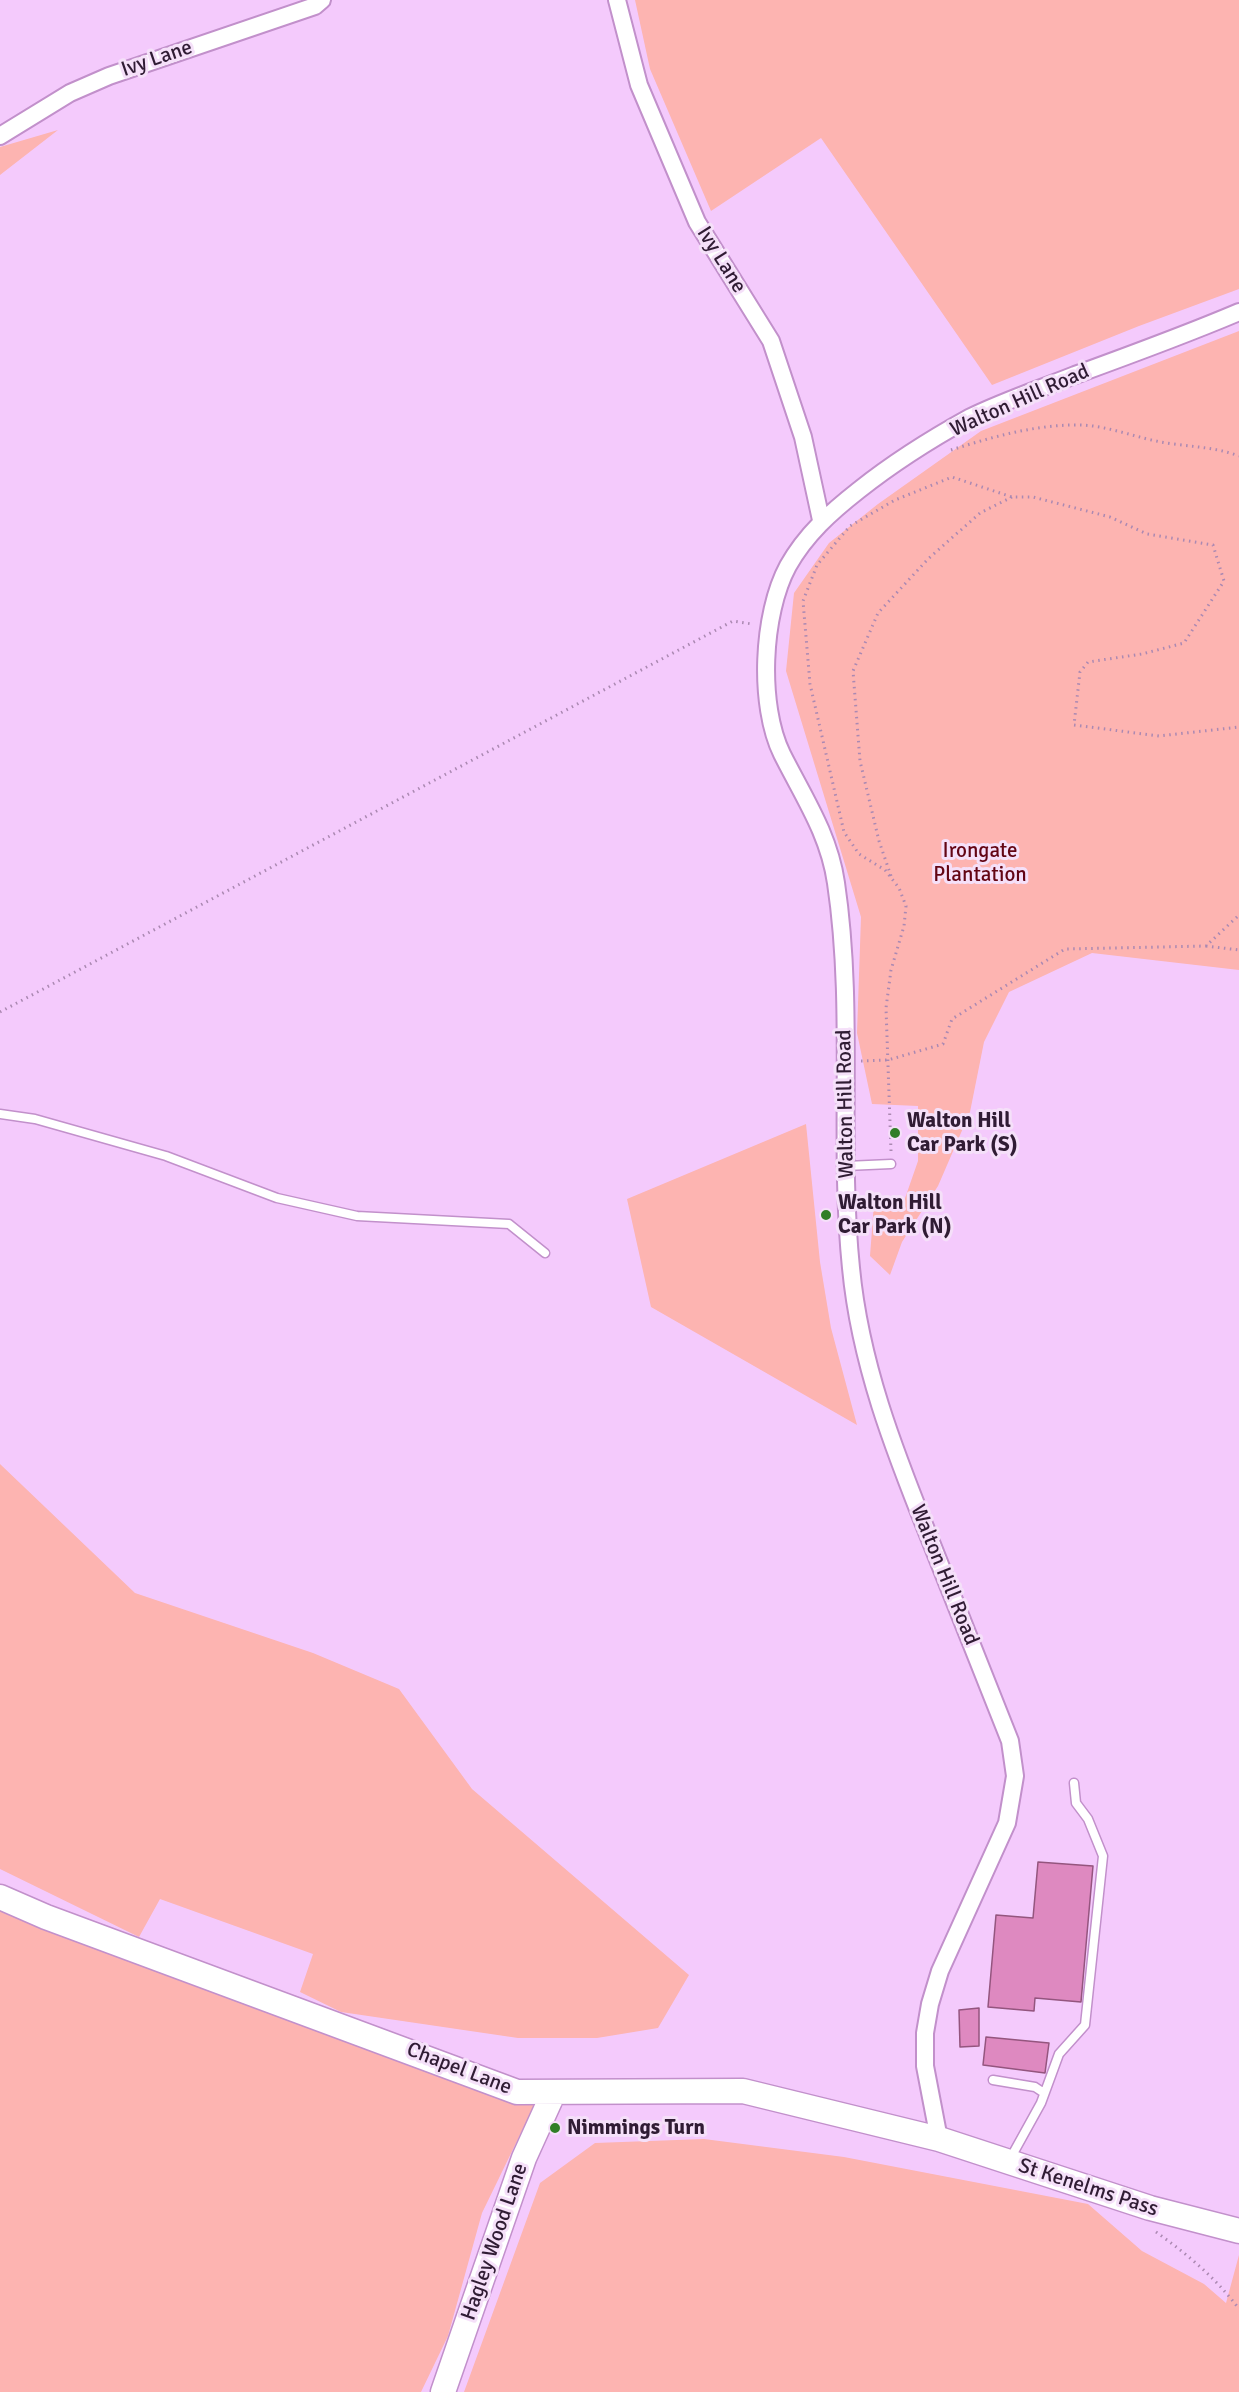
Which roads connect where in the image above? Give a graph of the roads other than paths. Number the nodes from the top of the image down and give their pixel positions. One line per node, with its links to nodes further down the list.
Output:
1 (322, 0): 3 (street, Ivy Lane)
2 (617, 0): 5 (street, Ivy Lane)
3 (0, 136)
4 (1239, 312): 5 (street, Walton Hill Road)
5 (821, 520): 8 (street, Walton Hill Road)
6 (0, 1114): 9 (lane)
7 (891, 1164): 8 (lane)
8 (846, 1166): 15 (street, Walton Hill Road)
9 (545, 1254)
10 (1074, 1784): 13 (lane)
11 (0, 1897): 14 (street, Chapel Lane)
12 (993, 2080): 13 (lane)
13 (1044, 2093): 16 (lane)
14 (553, 2094): 15 (street, Chapel Lane); 18 (street, Hagley Wood Lane)
15 (939, 2139): 16 (street, St Kenelms Pass)
16 (1009, 2162): 17 (street, St Kenelms Pass)
17 (1239, 2231)
18 (443, 2392)

